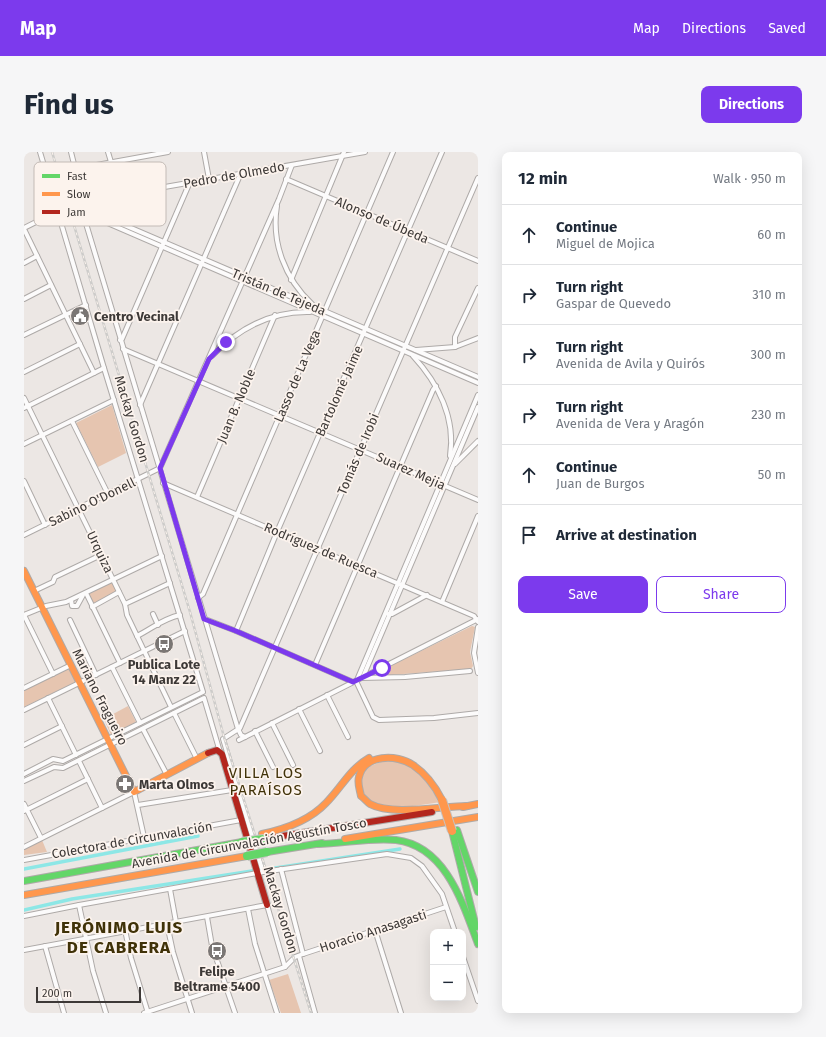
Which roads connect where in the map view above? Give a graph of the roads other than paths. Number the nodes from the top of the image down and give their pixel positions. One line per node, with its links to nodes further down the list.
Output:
1 (40, 152): 11 (street, Mackay Gordon)
2 (71, 152): 12 (street)
3 (108, 152): 13 (street)
4 (168, 152): 9 (street)
5 (204, 152): 17 (street)
6 (365, 152): 10 (street, Pedro de Olmedo)
7 (393, 152): 23 (street, Lasso de La Vega)
8 (442, 152): 30 (street, Bartolomé Jaime)
9 (143, 154): 13 (street)
10 (344, 154): 14 (street, Pedro de Olmedo); 21 (street)
11 (43, 162)
12 (74, 162)
13 (111, 162)
14 (292, 165): 15 (street, Pedro de Olmedo); 18 (street)
15 (241, 174): 17 (street, Pedro de Olmedo); 35 (street)
16 (478, 178): 32 (street, Tomás de Irobi)
17 (209, 179): 19 (street, Pedro de Olmedo)
18 (286, 179): 21 (street, Alonso de Úbeda); 22 (street)
19 (190, 182): 20 (street, Pedro de Olmedo); 31 (street)
20 (166, 187)
21 (327, 196): 23 (street, Alonso de Úbeda); 38 (street)
22 (279, 199): 37 (street); 38 (street)
23 (368, 214): 30 (street, Alonso de Úbeda); 45 (street, Lasso de La Vega)
24 (34, 223): 29 (street)
25 (62, 226): 42 (street, Mackay Gordon)
26 (86, 226): 51 (street)
27 (116, 226): 31 (street, Tristán de Tejeda)
28 (124, 226): 31 (street, Tristán de Tejeda)
29 (24, 228): 33 (street)
30 (409, 232): 32 (street, Alonso de Úbeda); 48 (street, Bartolomé Jaime)
31 (162, 245): 35 (street, Tristán de Tejeda); 51 (street)
32 (448, 248): 34 (street, Alonso de Úbeda); 54 (street, Tomás de Irobi)
33 (37, 256): 36 (street); 39 (street)
34 (478, 261)
35 (203, 262): 37 (street, Tristán de Tejeda); 58 (street)
36 (24, 263)
37 (244, 279): 43 (street, Tristán de Tejeda); 44 (street, Tristán de Tejeda); 57 (street)
38 (291, 280): 43 (street)
39 (52, 285): 41 (street); 46 (street)
40 (478, 288): 53 (street)
41 (24, 299)
42 (86, 305): 46 (street); 59 (street, Mackay Gordon)
43 (314, 306): 45 (street, Tristán de Tejeda)
44 (312, 312): 45 (street, Tristán de Tejeda); 47 (street)
45 (324, 314): 48 (street, Tristán de Tejeda); 73 (street, Lasso de La Vega)
46 (66, 315): 49 (street); 52 (street)
47 (275, 315): 57 (street); 68 (street, Juan B. Noble)
48 (365, 332): 54 (street, Tristán de Tejeda); 75 (street, Bartolomé Jaime)
49 (24, 335)
50 (478, 338): 53 (street)
51 (120, 340): 55 (street)
52 (80, 344): 60 (street); 61 (street)
53 (455, 347): 56 (street)
54 (403, 348): 56 (street, Tristán de Tejeda); 79 (street, Tomás de Irobi)
55 (122, 349): 58 (street, Suarez Mejia); 70 (street)
56 (413, 352): 62 (street, Tristán de Tejeda); 64 (street, Tristán de Tejeda); 65 (street)
57 (209, 359): 63 (street)
58 (159, 363): 63 (street, Suarez Mejia); 70 (street)
59 (104, 368): 61 (street); 69 (street, Mackay Gordon)
60 (24, 372)
61 (94, 373): 71 (street)
62 (478, 378)
63 (199, 380): 68 (street, Suarez Mejia); 82 (street)
64 (478, 383)
65 (436, 386): 80 (street); 81 (street)
66 (478, 395): 81 (street)
67 (24, 398): 71 (street, Urquiza)
68 (240, 398): 73 (street, Suarez Mejia); 88 (street, Juan B. Noble)
69 (114, 400): 74 (street); 83 (street, Mackay Gordon)
70 (140, 405): 82 (street)
71 (26, 407): 76 (street, Urquiza)
72 (478, 407): 81 (street)
73 (280, 415): 75 (street, Suarez Mejia); 91 (street, Lasso de La Vega)
74 (72, 421): 76 (street); 87 (street)
75 (321, 432): 79 (street, Suarez Mejia); 94 (street, Bartolomé Jaime)
76 (42, 435): 78 (street); 90 (street, Urquiza)
77 (478, 441): 81 (street)
78 (24, 444)
79 (360, 449): 80 (street, Suarez Mejia); 96 (street, Tomás de Irobi)
80 (400, 466): 86 (street, Suarez Mejia); 99 (street)
81 (450, 466): 86 (street)
82 (160, 468): 83 (street, Sabino O'Donell); 85 (street)
83 (138, 479): 87 (street, Sabino O'Donell); 98 (street, Mackay Gordon)
84 (24, 481): 93 (street)
85 (163, 483): 88 (street, Rodríguez de Ruesca); 108 (street)
86 (442, 485): 89 (street, Suarez Mejia); 103 (street)
87 (108, 494): 90 (street, Sabino O'Donell)
88 (197, 497): 91 (street, Rodríguez de Ruesca)
89 (478, 500)
90 (78, 508): 93 (street, Sabino O'Donell); 97 (street, Urquiza)
91 (237, 514): 94 (street, Rodríguez de Ruesca); 108 (street, Lasso de La Vega)
92 (478, 516): 110 (street)
93 (45, 525): 95 (street, Sabino O'Donell)
94 (277, 532): 96 (street, Rodríguez de Ruesca); 124 (street, Bartolomé Jaime)
95 (24, 536)
96 (318, 549): 99 (street, Rodríguez de Ruesca); 127 (street, Tomás de Irobi)
97 (101, 555): 101 (street, Urquiza); 104 (street)
98 (162, 556): 101 (street); 102 (street, Mackay Gordon)
99 (357, 566): 103 (street, Rodríguez de Ruesca); 131 (street)
100 (24, 571): 104 (main road, Mariano Fragueiro)
101 (113, 580): 105 (street, Urquiza); 106 (street)
102 (170, 583): 111 (street); 117 (street, Mackay Gordon)
103 (399, 584): 107 (street, Rodríguez de Ruesca); 114 (street)
104 (34, 591): 112 (main road, Mariano Fragueiro)
105 (120, 592): 111 (street, Urquiza); 113 (street)
106 (85, 594): 109 (street); 109 (street); 113 (street)
107 (427, 595): 110 (street, Rodríguez de Ruesca); 114 (street)
108 (198, 598): 118 (street)
109 (71, 600): 112 (street)
110 (442, 602): 120 (street, Rodríguez de Ruesca)
111 (126, 604): 125 (street, Urquiza)
112 (42, 607): 116 (street); 132 (main road, Mariano Fragueiro)
113 (92, 607): 129 (street)
114 (387, 613): 138 (street)
115 (153, 614): 121 (street)
116 (24, 615): 136 (street)
117 (180, 615): 121 (street); 123 (street, Mackay Gordon)
118 (204, 619): 124 (street); 153 (street)
119 (70, 620): 137 (street)
120 (478, 620): 138 (street)
121 (158, 625): 125 (street)
122 (478, 627): 126 (street)
123 (184, 631): 128 (street); 144 (street, Mackay Gordon)
124 (236, 631): 127 (street)
125 (137, 636): 128 (street, Urquiza)
126 (477, 640): 130 (street)
127 (275, 648): 131 (street); 153 (street, Tomás de Irobi)
128 (144, 651): 129 (street); 144 (street, Urquiza)
129 (120, 663): 133 (street)
130 (475, 664): 134 (street); 135 (street)
131 (315, 665): 138 (street)
132 (71, 666): 136 (street); 140 (main road, Mariano Fragueiro)
133 (112, 667): 137 (street); 149 (street)
134 (470, 671): 135 (street); 138 (street)
135 (478, 673)
136 (53, 674): 141 (street)
137 (96, 675): 140 (street)
138 (358, 680): 142 (street); 147 (street)
139 (24, 682): 141 (street)
140 (80, 683): 143 (street); 158 (main road, Mariano Fragueiro)
141 (25, 688)
142 (327, 695): 145 (street); 156 (street)
143 (48, 698): 146 (street); 151 (street)
144 (171, 707): 149 (street)
145 (299, 709): 150 (street); 161 (street)
146 (24, 710)
147 (478, 713)
148 (174, 714): 152 (street); 160 (street, Mackay Gordon); 163 (street)
149 (140, 723): 158 (street)
150 (272, 723): 154 (street); 165 (street)
151 (62, 726): 159 (street); 162 (street)
152 (143, 729): 158 (street); 168 (street)
153 (238, 729): 155 (street); 160 (street)
154 (255, 732): 155 (street); 166 (street)
155 (245, 737): 157 (street)
156 (348, 737)
157 (239, 740)
158 (109, 742): 162 (street); 164 (street); 172 (main road, Mariano Fragueiro)
159 (24, 745)
160 (221, 748): 163 (main road); 171 (main road, Mackay Gordon); 190 (street)
161 (320, 751)
162 (76, 755): 167 (street)
163 (197, 759): 168 (main road)
164 (79, 761): 169 (street); 170 (street)
165 (293, 765)
166 (273, 767)
167 (24, 774)
168 (166, 775): 172 (main road)
169 (88, 779): 178 (street); 179 (street)
170 (24, 781)
171 (232, 790): 176 (street); 181 (main road, Mackay Gordon)
172 (134, 792): 176 (street, Mariano Fragueiro); 178 (street)
173 (444, 800): 177 (main road); 182 (main road, bridge); 184 (main road)
174 (24, 804): 179 (street)
175 (478, 804): 177 (main road, Avenida de Circunvalación Agustín Tosco)
176 (138, 805): 183 (street, Mariano Fragueiro)
177 (467, 806): 184 (main road, Avenida de Circunvalación Agustín Tosco)
178 (102, 808): 185 (street)
179 (25, 810): 185 (street)
180 (478, 817): 186 (main road, Avenida de Circunvalación Agustín Tosco)
181 (241, 820): 183 (street, Colectora de Circunvalación); 190 (main road, Mackay Gordon)
182 (455, 830): 193 (main road); 206 (main road)
183 (144, 837): 188 (street, Colectora de Circunvalación)
184 (263, 837): 191 (main road, Avenida de Circunvalación Agustín Tosco, bridge)
185 (41, 838): 187 (street)
186 (317, 844): 194 (main road, Avenida de Circunvalación Agustín Tosco, bridge); 208 (main road)
187 (24, 847)
188 (24, 860)
189 (281, 870): 190 (street); 197 (street); 211 (street)
190 (260, 873): 192 (street); 196 (main road, Mackay Gordon)
191 (24, 881)
192 (170, 889): 195 (street); 201 (street)
193 (478, 892)
194 (24, 895)
195 (79, 905): 199 (street); 207 (street)
196 (267, 906): 198 (street); 213 (street, Mackay Gordon)
197 (446, 907): 203 (street); 205 (street, Horacio Anasagasti)
198 (248, 909): 200 (street); 214 (street)
199 (24, 916)
200 (207, 917): 201 (street); 215 (street)
201 (176, 922): 202 (street)
202 (167, 924): 204 (street); 216 (street)
203 (454, 929)
204 (125, 930): 207 (street); 220 (street)
205 (375, 930): 211 (street, Horacio Anasagasti); 225 (street)
206 (478, 933)
207 (85, 938): 209 (street); 219 (street)
208 (478, 944)
209 (45, 946): 210 (street); 218 (street)
210 (24, 950)
211 (301, 955): 213 (street, Horacio Anasagasti); 224 (street)
212 (466, 965): 217 (street)
213 (286, 967): 214 (street, Horacio Anasagasti)
214 (264, 974): 215 (street, Horacio Anasagasti); 223 (street)
215 (226, 987): 216 (street, Horacio Anasagasti); 222 (street)
216 (188, 999): 220 (street, Horacio Anasagasti); 221 (street)
217 (478, 1001)
218 (64, 1013)
219 (106, 1013)
220 (147, 1013)
221 (192, 1013)
222 (235, 1013)
223 (277, 1013)
224 (315, 1013)
225 (400, 1013)

